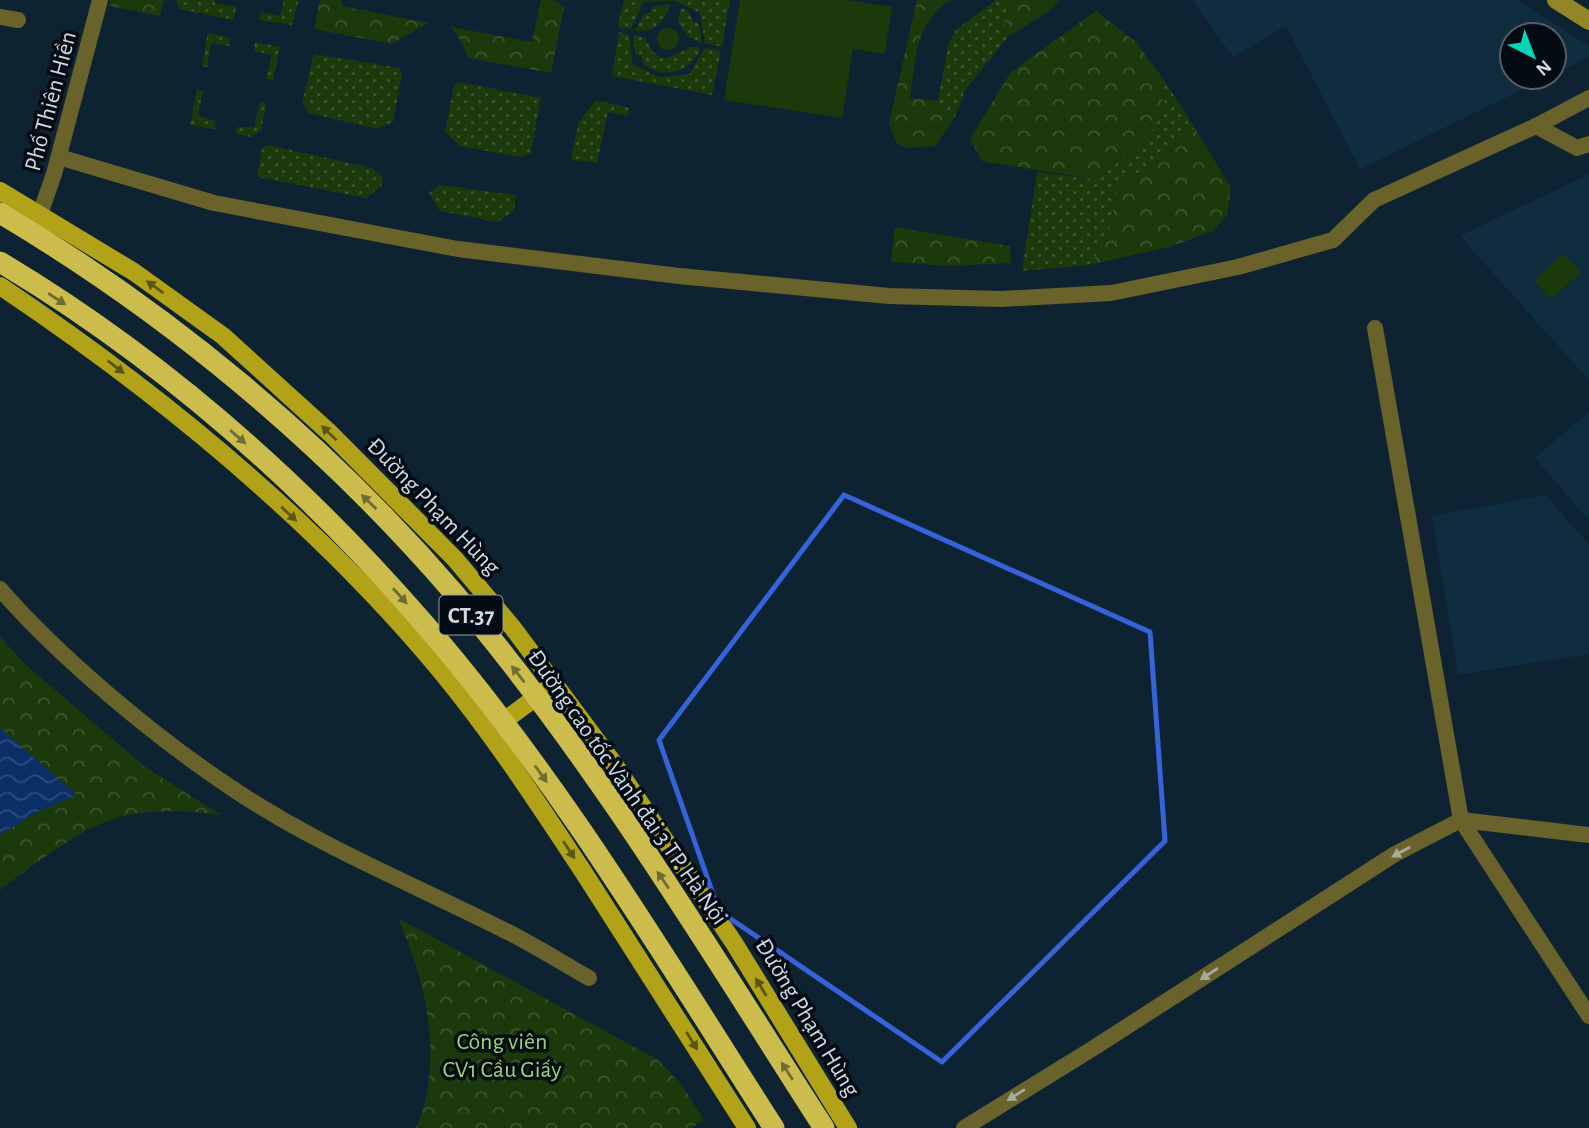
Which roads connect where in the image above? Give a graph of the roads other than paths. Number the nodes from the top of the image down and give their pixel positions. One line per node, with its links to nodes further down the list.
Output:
1 (100, 0): 9 (street, Phố Thiên Hiền)
2 (1556, 0): 5 (street)
3 (0, 17): 4 (street)
4 (18, 19)
5 (1589, 21)
6 (1589, 98): 7 (street)
7 (1535, 126): 8 (street); 9 (street)
8 (1589, 144)
9 (59, 157): 12 (street, Phố Thiên Hiền)
10 (0, 191): 12 (main road, Đường Phạm Hùng)
11 (0, 213): 25 (highway, Đường cao tốc Vành đai 3 TP. Hà Nội / CT.37, one-way to 11, bridge)
12 (40, 214): 17 (main road, Đường Phạm Hùng, one-way to 12)
13 (0, 262): 24 (highway, CT.37, one-way to 24, bridge)
14 (0, 286): 18 (main road, one-way to 18)
15 (1376, 328): 19 (street)
16 (0, 589): 21 (street)
17 (555, 683): 18 (main road); 26 (main road, Đường Phạm Hùng, one-way to 17)
18 (488, 733): 23 (main road, one-way to 23)
19 (1461, 820): 20 (street); 22 (street); 27 (street, one-way to 27)
20 (1589, 835)
21 (589, 978)
22 (1589, 1016)
23 (747, 1128)
24 (774, 1128)
25 (824, 1128)
26 (848, 1128)
27 (964, 1128)

